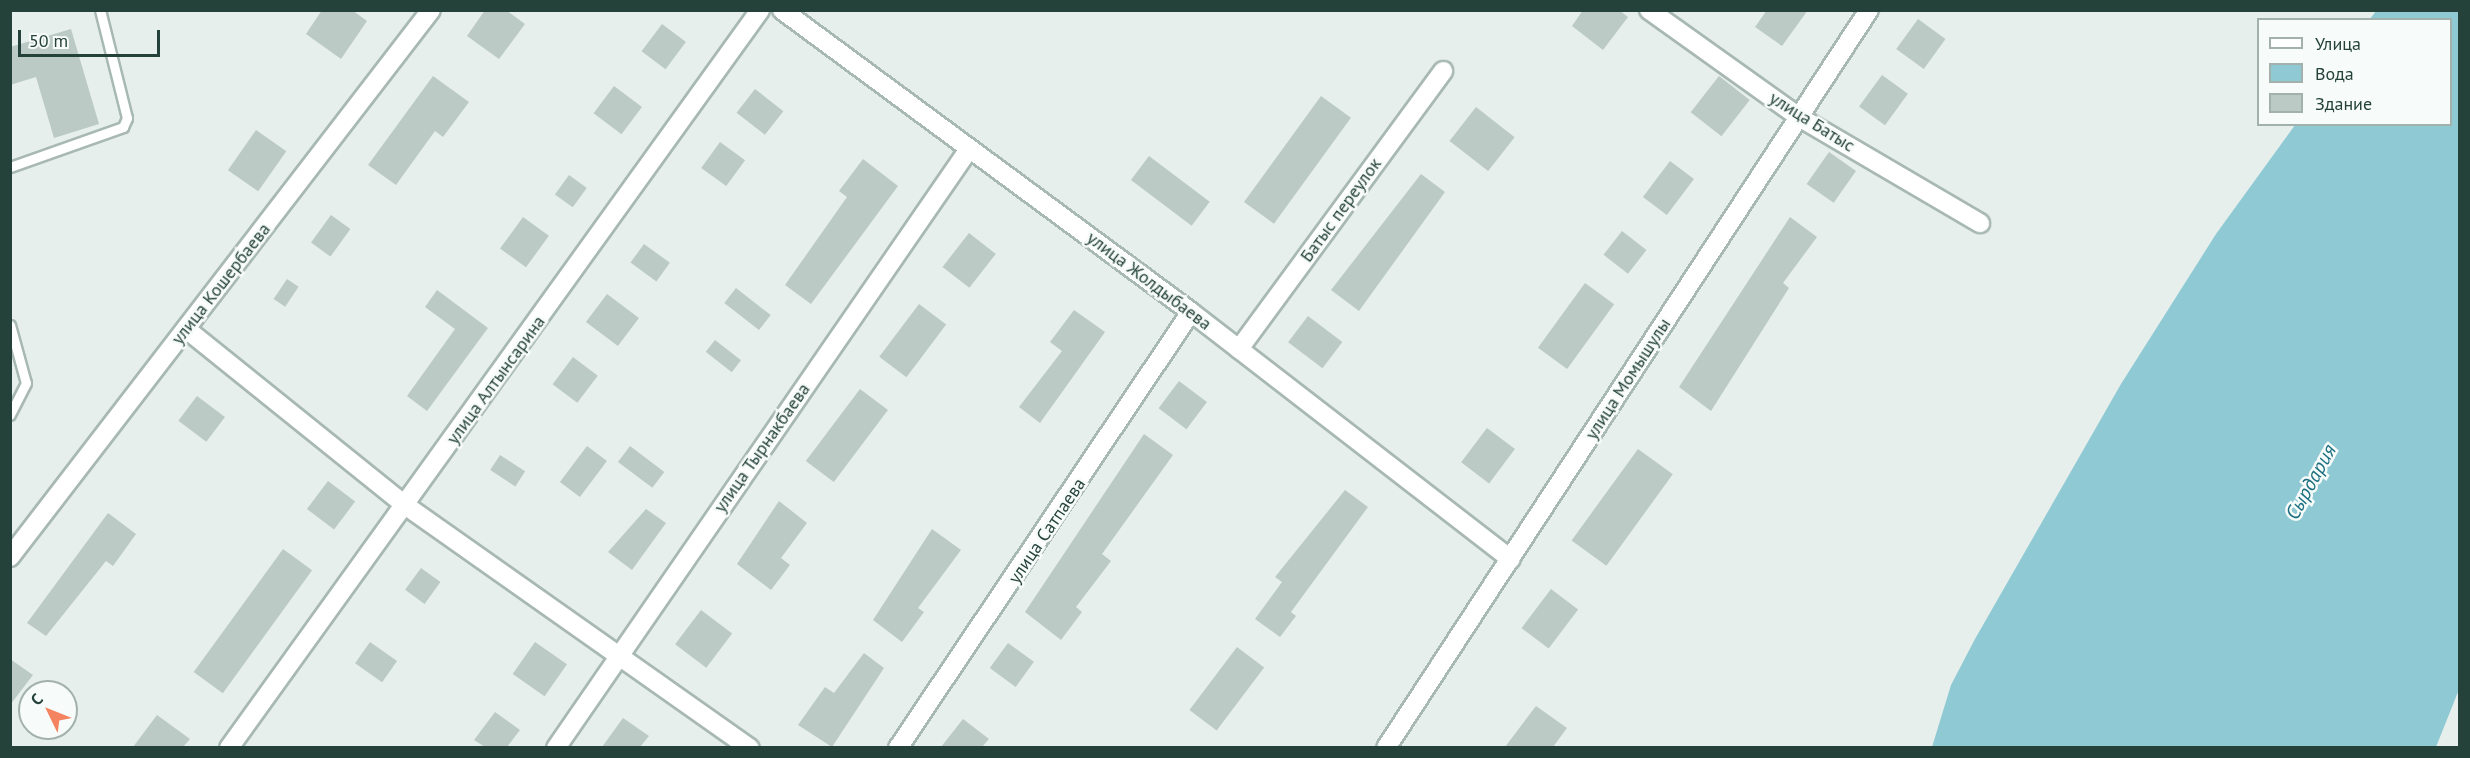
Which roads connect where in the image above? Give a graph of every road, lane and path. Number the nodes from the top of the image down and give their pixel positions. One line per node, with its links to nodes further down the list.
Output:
1 (100, 10): 10 (lane)
2 (431, 10): 14 (street, улица Кошербаева)
3 (760, 10): 17 (street, улица Алтынсарина)
4 (782, 10): 9 (street, улица Жолдыбаева)
5 (1649, 10): 8 (street, улица Батыс)
6 (1869, 10): 8 (street, улица Момышулы)
7 (1443, 71): 15 (street, Батыс переулок)
8 (1799, 117): 11 (street, улица Батыс); 19 (street, улица Момышулы)
9 (969, 149): 12 (street, улица Жолдыбаева); 20 (street, улица Тырнакбаева)
10 (10, 167)
11 (1980, 223)
12 (1191, 312): 15 (street, улица Жолдыбаева); 24 (street, улица Сатпаева)
13 (10, 326): 16 (lane)
14 (186, 329): 17 (street); 18 (street, улица Кошербаева)
15 (1239, 349): 19 (street, улица Жолдыбаева)
16 (10, 415)
17 (405, 506): 20 (street); 21 (street, улица Алтынсарина)
18 (10, 556)
19 (1510, 559): 25 (street, улица Момышулы)
20 (618, 658): 22 (street, улица Тырнакбаева); 23 (street)
21 (229, 747)
22 (556, 747)
23 (750, 747)
24 (898, 747)
25 (1386, 747)

